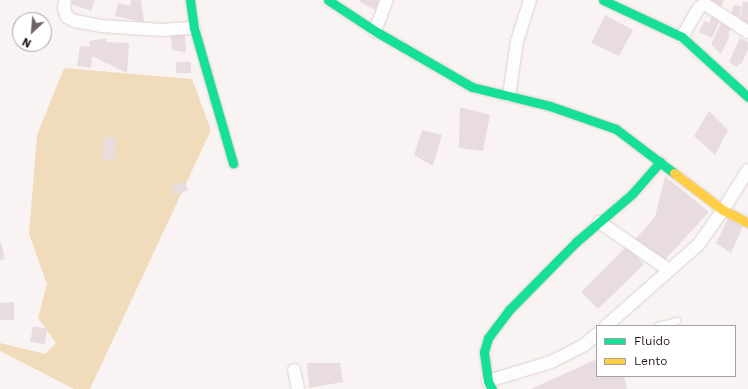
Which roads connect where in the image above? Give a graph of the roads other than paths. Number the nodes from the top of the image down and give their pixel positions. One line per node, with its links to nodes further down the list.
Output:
1 (65, 0): 7 (street)
2 (190, 0): 7 (street)
3 (328, 0): 8 (street)
4 (387, 0): 8 (street)
5 (530, 0): 11 (street)
6 (603, 0): 10 (street)
7 (194, 28): 14 (street)
8 (375, 30): 11 (street)
9 (748, 32): 10 (street)
10 (682, 37): 12 (street)
11 (509, 96): 13 (street)
12 (748, 97)
13 (660, 162): 16 (street); 17 (street)
14 (233, 163)
15 (748, 170): 16 (street)
16 (723, 210): 18 (street); 19 (street)
17 (598, 222): 19 (street); 27 (street)
18 (748, 223)
19 (669, 270): 21 (street)
20 (677, 321): 22 (lane)
21 (607, 325)
22 (662, 325)
23 (596, 335): 25 (street)
24 (596, 342): 25 (lane)
25 (583, 346): 27 (street)
26 (294, 370): 28 (street)
27 (490, 385)
28 (298, 389)

